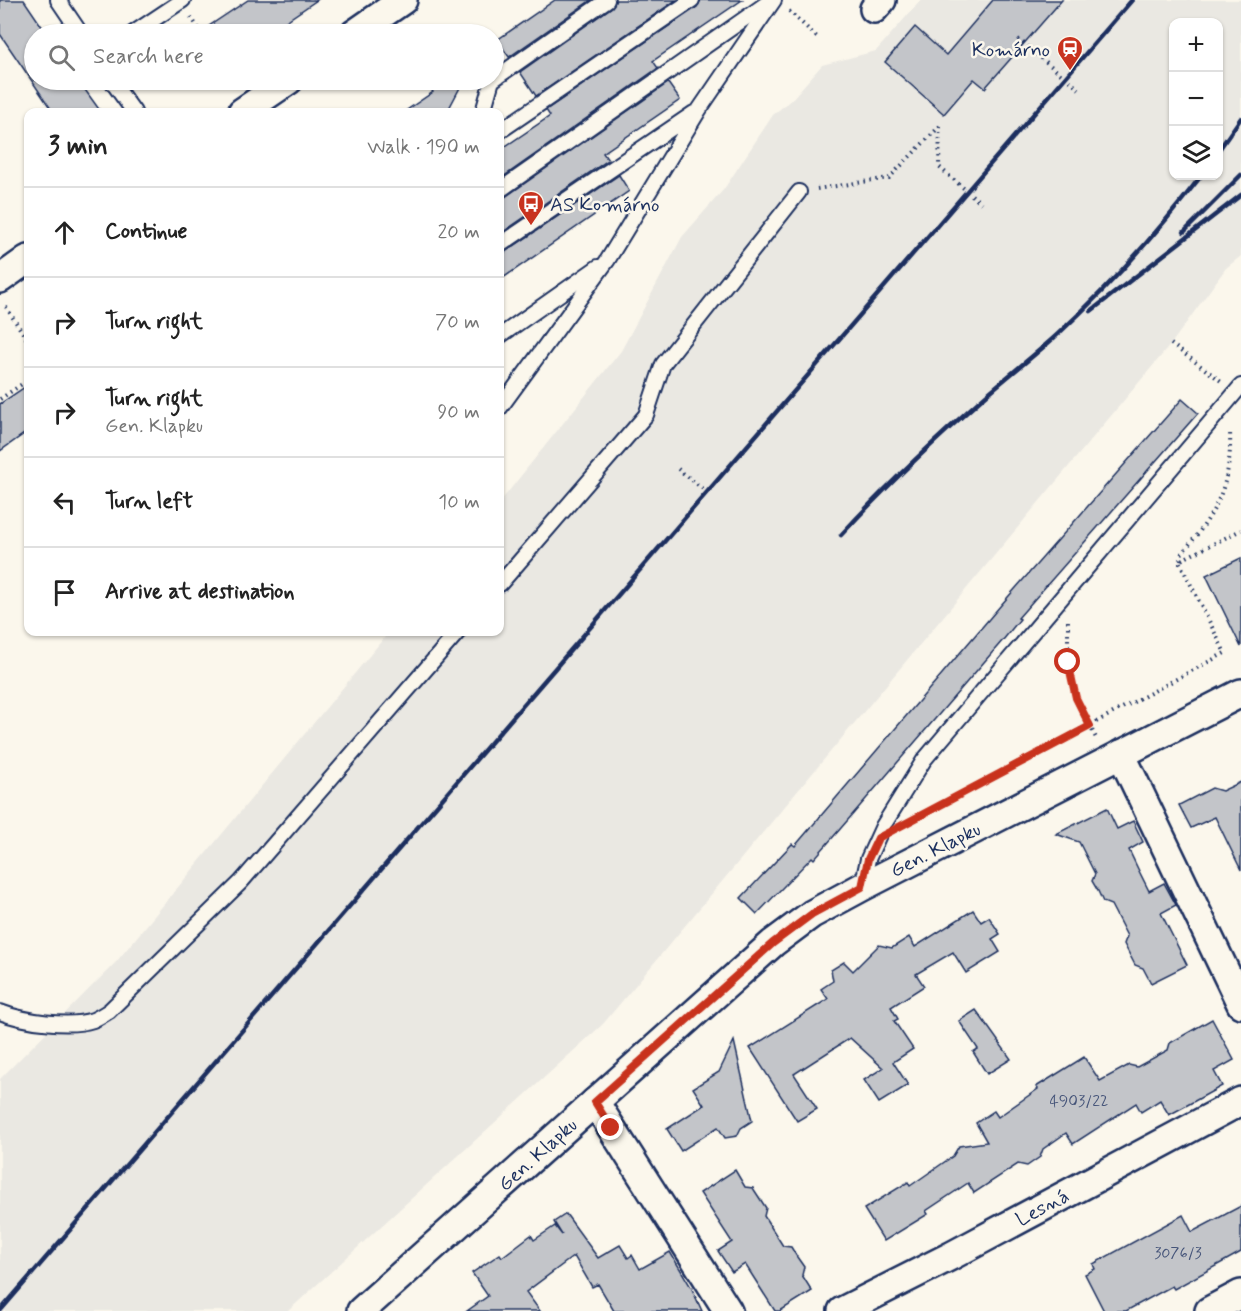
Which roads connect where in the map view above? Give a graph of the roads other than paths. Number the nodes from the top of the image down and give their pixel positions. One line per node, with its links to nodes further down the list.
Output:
1 (58, 0): 7 (lane)
2 (183, 0): 8 (lane)
3 (403, 0): 9 (street)
4 (608, 0): 10 (lane)
5 (692, 0): 18 (lane)
6 (773, 0): 17 (lane); 19 (lane)
7 (74, 24)
8 (147, 24)
9 (368, 24)
10 (504, 71)
11 (118, 90): 14 (lane)
12 (275, 90): 15 (street)
13 (490, 90): 16 (lane)
14 (131, 108)
15 (248, 108)
16 (484, 108)
17 (699, 110): 21 (lane); 22 (lane)
18 (504, 128)
19 (504, 187)
20 (799, 192): 28 (lane)
21 (504, 242)
22 (607, 261): 25 (lane); 27 (lane)
23 (24, 262): 24 (street)
24 (0, 279)
25 (504, 333)
26 (1238, 389): 32 (lane)
27 (504, 403)
28 (504, 579)
29 (455, 636): 34 (lane)
30 (1241, 693): 31 (street, Gen. Klapku)
31 (1110, 749): 32 (street, Gen. Klapku); 33 (street)
32 (862, 887): 36 (street, Gen. Klapku)
33 (1241, 1005)
34 (0, 1012)
35 (1241, 1101): 40 (street, Lesná)
36 (595, 1102): 38 (street, Gen. Klapku); 39 (street)
37 (1241, 1294): 41 (street)
38 (361, 1311)
39 (728, 1311)
40 (842, 1311)
41 (1209, 1311)

